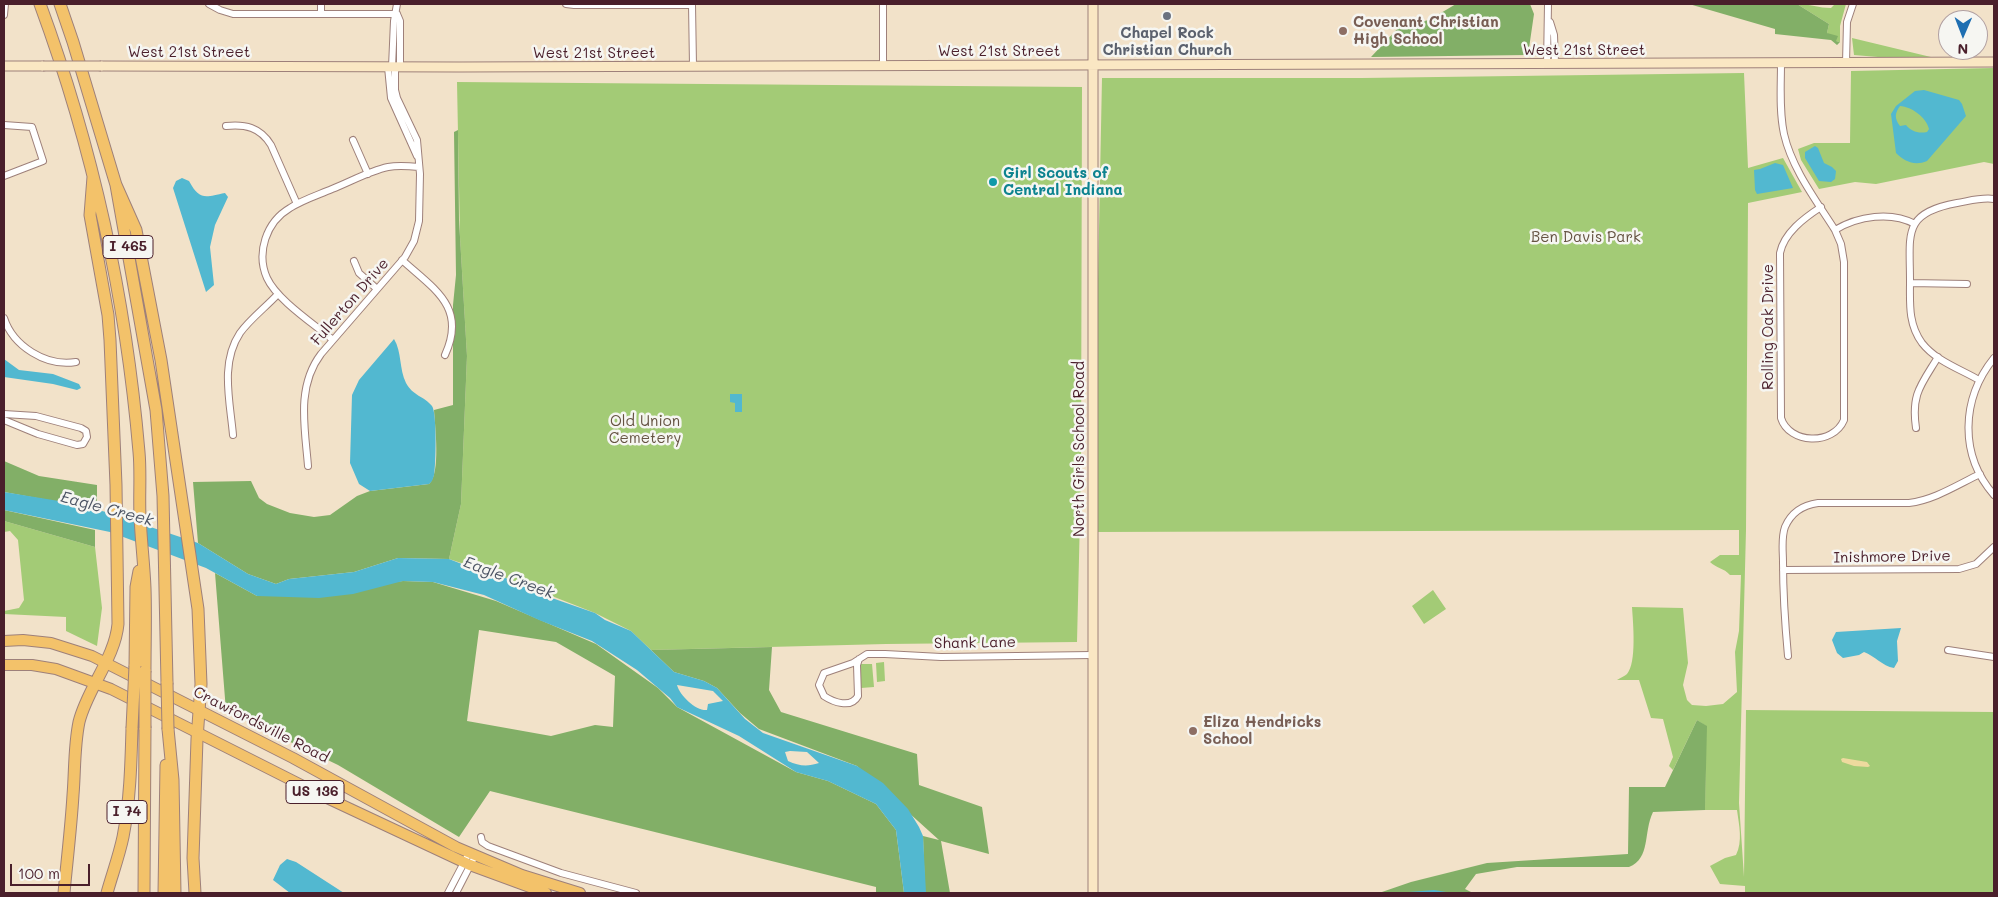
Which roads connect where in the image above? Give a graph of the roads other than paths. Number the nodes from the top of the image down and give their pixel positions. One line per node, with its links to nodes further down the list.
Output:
1 (5, 4): 16 (street)
2 (40, 4): 32 (highway, I 465)
3 (60, 4): 33 (highway, I 465)
4 (209, 4): 14 (street)
5 (321, 4): 14 (street)
6 (397, 4): 15 (street, Fullerton Drive)
7 (566, 4): 13 (street)
8 (692, 4): 13 (street); 23 (street)
9 (883, 4): 24 (street)
10 (1093, 4): 21 (street, North Girls School Road)
11 (1548, 4): 20 (street)
12 (1853, 4): 19 (street)
13 (609, 5)
14 (321, 14): 15 (street)
15 (397, 14): 25 (street, Fullerton Drive)
16 (4, 15)
17 (1994, 62): 19 (street, West 21st Street)
18 (1781, 63): 19 (street, West 21st Street); 20 (street, West 21st Street); 36 (street)
19 (1846, 63)
20 (1551, 64): 21 (street, West 21st Street)
21 (1092, 65): 24 (street, West 21st Street); 63 (street, North Girls School Road)
22 (4, 66): 25 (street, West 21st Street, bridge)
23 (693, 66): 24 (street, West 21st Street); 25 (street, West 21st Street)
24 (883, 66)
25 (394, 67): 29 (street, Fullerton Drive)
26 (4, 125): 31 (street)
27 (226, 126): 35 (street)
28 (353, 140): 30 (street)
29 (418, 167): 30 (street); 39 (street, Fullerton Drive)
30 (368, 174): 35 (street)
31 (4, 176)
32 (93, 177): 67 (highway); 69 (highway, I 465)
33 (116, 185): 71 (highway); 72 (highway, I 465, bridge)
34 (1994, 199): 37 (street)
35 (297, 204): 44 (street)
36 (1821, 208): 38 (street); 38 (street, Rolling Oak Drive)
37 (1915, 224): 38 (street); 41 (street)
38 (1835, 230)
39 (402, 260): 43 (street, Fullerton Drive); 47 (street)
40 (354, 261): 43 (street)
41 (1910, 283): 42 (street); 48 (street)
42 (1967, 284)
43 (377, 289): 46 (street, Fullerton Drive)
44 (278, 294): 46 (street); 55 (street)
45 (4, 318): 50 (street)
46 (333, 340): 56 (street, Fullerton Drive)
47 (445, 355)
48 (1938, 358): 51 (street); 54 (street)
49 (1994, 358): 51 (street)
50 (76, 362)
51 (1979, 380): 57 (street)
52 (4, 414): 53 (street)
53 (4, 420)
54 (1916, 428)
55 (232, 435)
56 (308, 466)
57 (1980, 474): 58 (street); 60 (street)
58 (1994, 495)
59 (1994, 547): 60 (street, Inishmore Drive)
60 (1783, 570): 64 (street)
61 (4, 641): 67 (main road, Crawfordsville Road)
62 (1948, 650): 65 (street)
63 (1092, 655): 66 (street, Shank Lane); 89 (street, North Girls School Road)
64 (1788, 656)
65 (1994, 657)
66 (859, 659): 66 (street, Shank Lane)
67 (105, 662): 70 (highway); 71 (main road, Crawfordsville Road / US 136)
68 (4, 665): 70 (main road, Crawfordsville Road)
69 (140, 669): 79 (highway, I 74, bridge); 80 (highway, I 465, bridge)
70 (96, 682): 73 (main road, Crawfordsville Road / US 136); 75 (highway)
71 (199, 710): 73 (highway); 76 (main road, Crawfordsville Road / US 136)
72 (168, 729): 81 (highway, I 465); 82 (highway)
73 (198, 733): 76 (main road, Crawfordsville Road / US 136); 83 (highway)
74 (480, 837): 88 (street)
75 (70, 843): 77 (highway); 78 (highway)
76 (469, 859): 84 (street); 85 (street); 86 (main road, Crawfordsville Road / US 136); 87 (main road, Crawfordsville Road / US 136)
77 (64, 893)
78 (68, 893)
79 (107, 893)
80 (144, 893)
81 (164, 893)
82 (175, 893)
83 (195, 893)
84 (448, 893)
85 (456, 893)
86 (546, 893)
87 (580, 893)
88 (636, 893)
89 (1093, 893)

